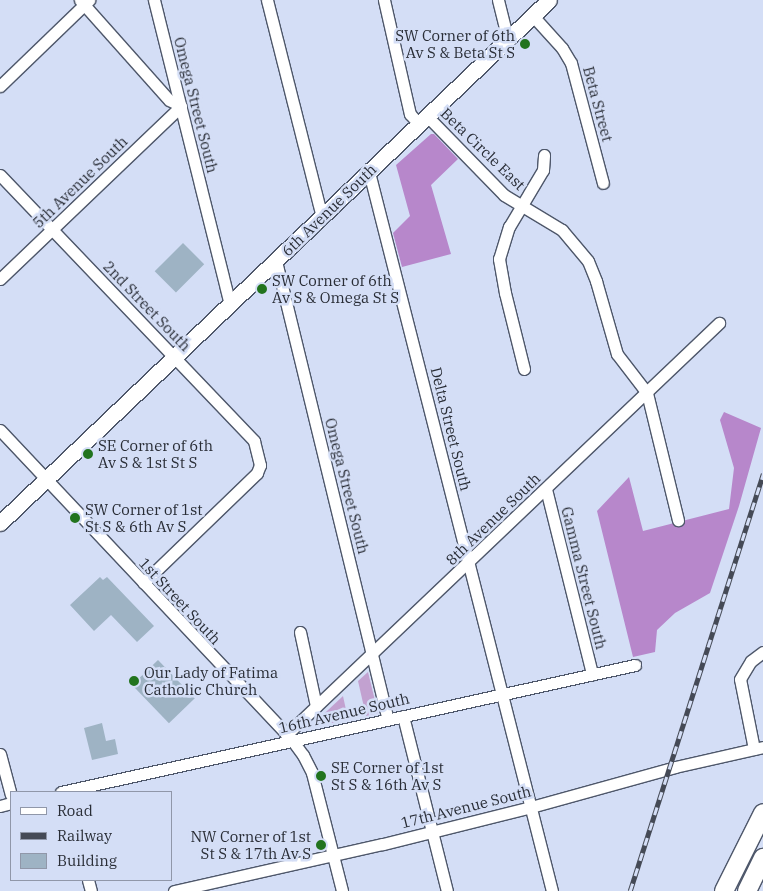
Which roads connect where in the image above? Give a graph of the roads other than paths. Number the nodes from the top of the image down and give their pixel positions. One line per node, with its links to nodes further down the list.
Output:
1 (154, 0): 10 (street, Omega Street South)
2 (267, 0): 17 (street)
3 (384, 0): 11 (street)
4 (498, 0): 8 (street)
5 (549, 0): 7 (main road, 6th Avenue South)
6 (84, 2): 9 (street); 10 (street)
7 (533, 16): 8 (main road, 6th Avenue South); 15 (street, Beta Street)
8 (508, 40): 11 (main road, 6th Avenue South)
9 (0, 86)
10 (180, 106): 18 (street, 5th Avenue South); 21 (street, Omega Street South)
11 (423, 120): 13 (main road, 6th Avenue South); 16 (street, Beta Circle East)
12 (544, 155): 16 (street)
13 (370, 172): 17 (main road, 6th Avenue South); 31 (street, Delta Street South)
14 (0, 174): 18 (street, 2nd Street South)
15 (603, 183)
16 (521, 206): 24 (street); 25 (street, Beta Circle East)
17 (322, 217): 19 (main road, 6th Avenue South)
18 (52, 229): 20 (street, 5th Avenue South); 23 (street, 2nd Street South)
19 (276, 261): 21 (main road, 6th Avenue South); 35 (street, Omega Street South)
20 (0, 279)
21 (230, 304): 23 (main road, 6th Avenue South)
22 (719, 323): 25 (street, 8th Avenue South)
23 (175, 356): 27 (main road, 6th Avenue South); 32 (street, 2nd Street South)
24 (524, 369)
25 (647, 393): 28 (street, 8th Avenue South); 29 (street)
26 (0, 430): 27 (street, 1st Street South)
27 (46, 478): 30 (main road, 6th Avenue South); 32 (street, 1st Street South)
28 (546, 489): 31 (street, 8th Avenue South); 37 (street, Gamma Street South)
29 (678, 520)
30 (0, 522)
31 (469, 563): 35 (street, 8th Avenue South); 38 (street, Delta Street South)
32 (143, 583): 42 (street, 1st Street South)
33 (300, 632): 39 (street)
34 (763, 652): 43 (street)
35 (373, 654): 39 (street, 8th Avenue South); 41 (street, Omega Street South)
36 (635, 665): 37 (street, 16th Avenue South)
37 (592, 674): 38 (street, 16th Avenue South)
38 (501, 694): 40 (street, 16th Avenue South); 47 (street)
39 (316, 706): 42 (street, 8th Avenue South)
40 (403, 716): 41 (street, 16th Avenue South); 49 (street)
41 (388, 719): 42 (street, 16th Avenue South)
42 (289, 737): 46 (street, 16th Avenue South); 50 (street, 1st Street South)
43 (758, 748): 47 (street, 17th Avenue South)
44 (0, 754): 45 (street)
45 (10, 791)
46 (68, 791)
47 (531, 807): 49 (street, 17th Avenue South); 55 (street)
48 (763, 813): 56 (highway)
49 (432, 831): 50 (street, 17th Avenue South); 54 (street)
50 (332, 855): 52 (street, 17th Avenue South); 53 (street, 1st Street South)
51 (761, 862): 57 (highway)
52 (174, 891)
53 (342, 891)
54 (447, 891)
55 (552, 891)
56 (724, 891)
57 (747, 891)

